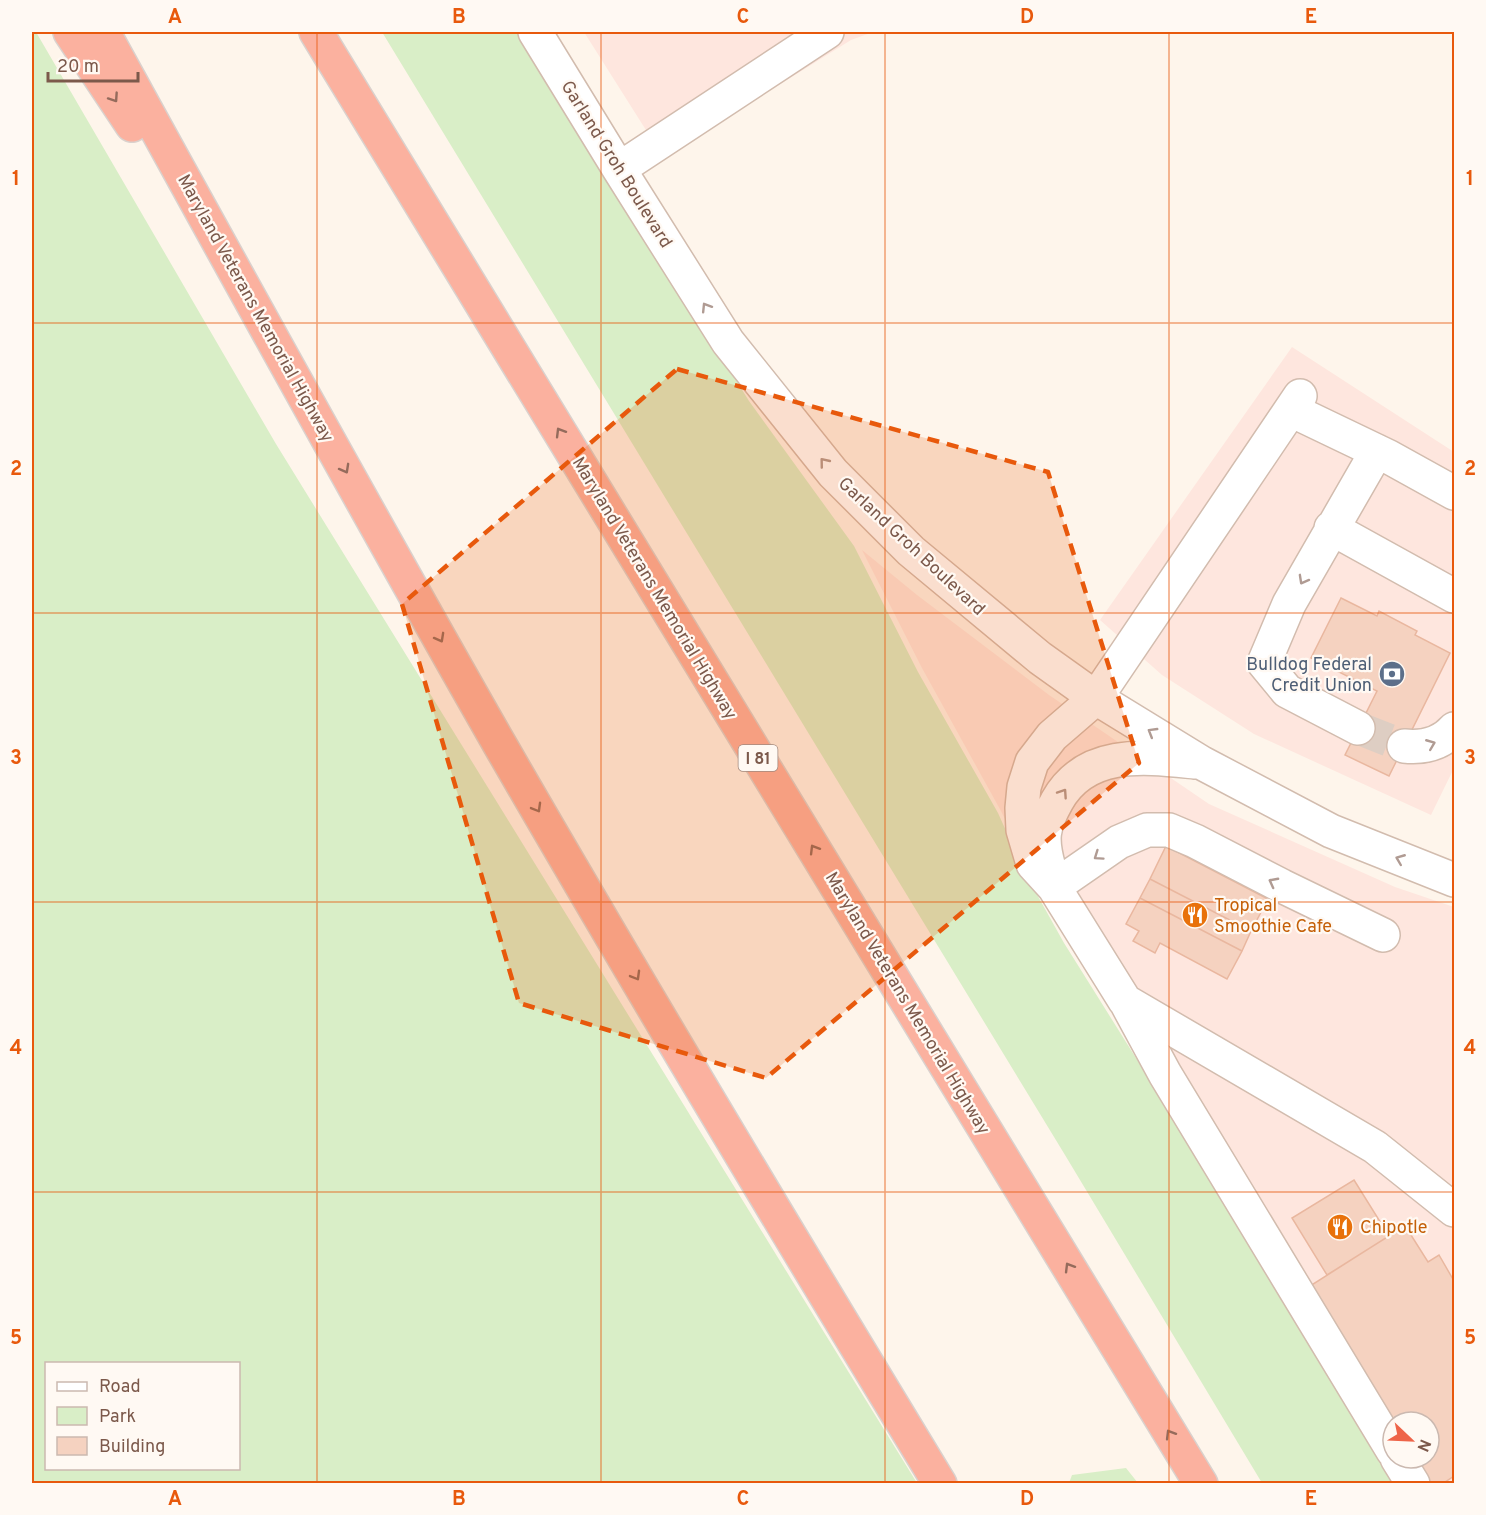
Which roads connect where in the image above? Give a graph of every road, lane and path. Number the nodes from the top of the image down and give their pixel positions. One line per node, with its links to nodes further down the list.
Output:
1 (70, 32): 7 (highway, one-way to 7)
2 (103, 32): 7 (highway, Maryland Veterans Memorial Highway)
3 (316, 32): 25 (highway, Maryland Veterans Memorial Highway / I 81, one-way to 3)
4 (535, 32): 6 (street, Garland Groh Boulevard)
5 (827, 32): 6 (street)
6 (619, 169): 12 (street, Garland Groh Boulevard, one-way to 6)
7 (256, 312): 24 (highway, Maryland Veterans Memorial Highway, one-way to 24)
8 (1377, 451): 9 (street); 10 (street); 12 (street)
9 (1455, 493)
10 (1331, 528): 11 (street); 13 (street, one-way to 13)
11 (1455, 596)
12 (1096, 698): 16 (street, Garland Groh Boulevard, one-way to 12); 18 (street)
13 (1358, 728)
14 (1455, 729): 15 (street, one-way to 14)
15 (1404, 746)
16 (1202, 763): 17 (street, Garland Groh Boulevard, one-way to 16); 18 (street, one-way to 16)
17 (1455, 880)
18 (1054, 887): 19 (street, one-way to 18); 20 (street)
19 (1383, 934)
20 (1125, 1001): 21 (street); 22 (street)
21 (1455, 1210)
22 (1381, 1431)
23 (1404, 1470): 26 (street)
24 (940, 1484)
25 (1201, 1484)
26 (1413, 1484)

